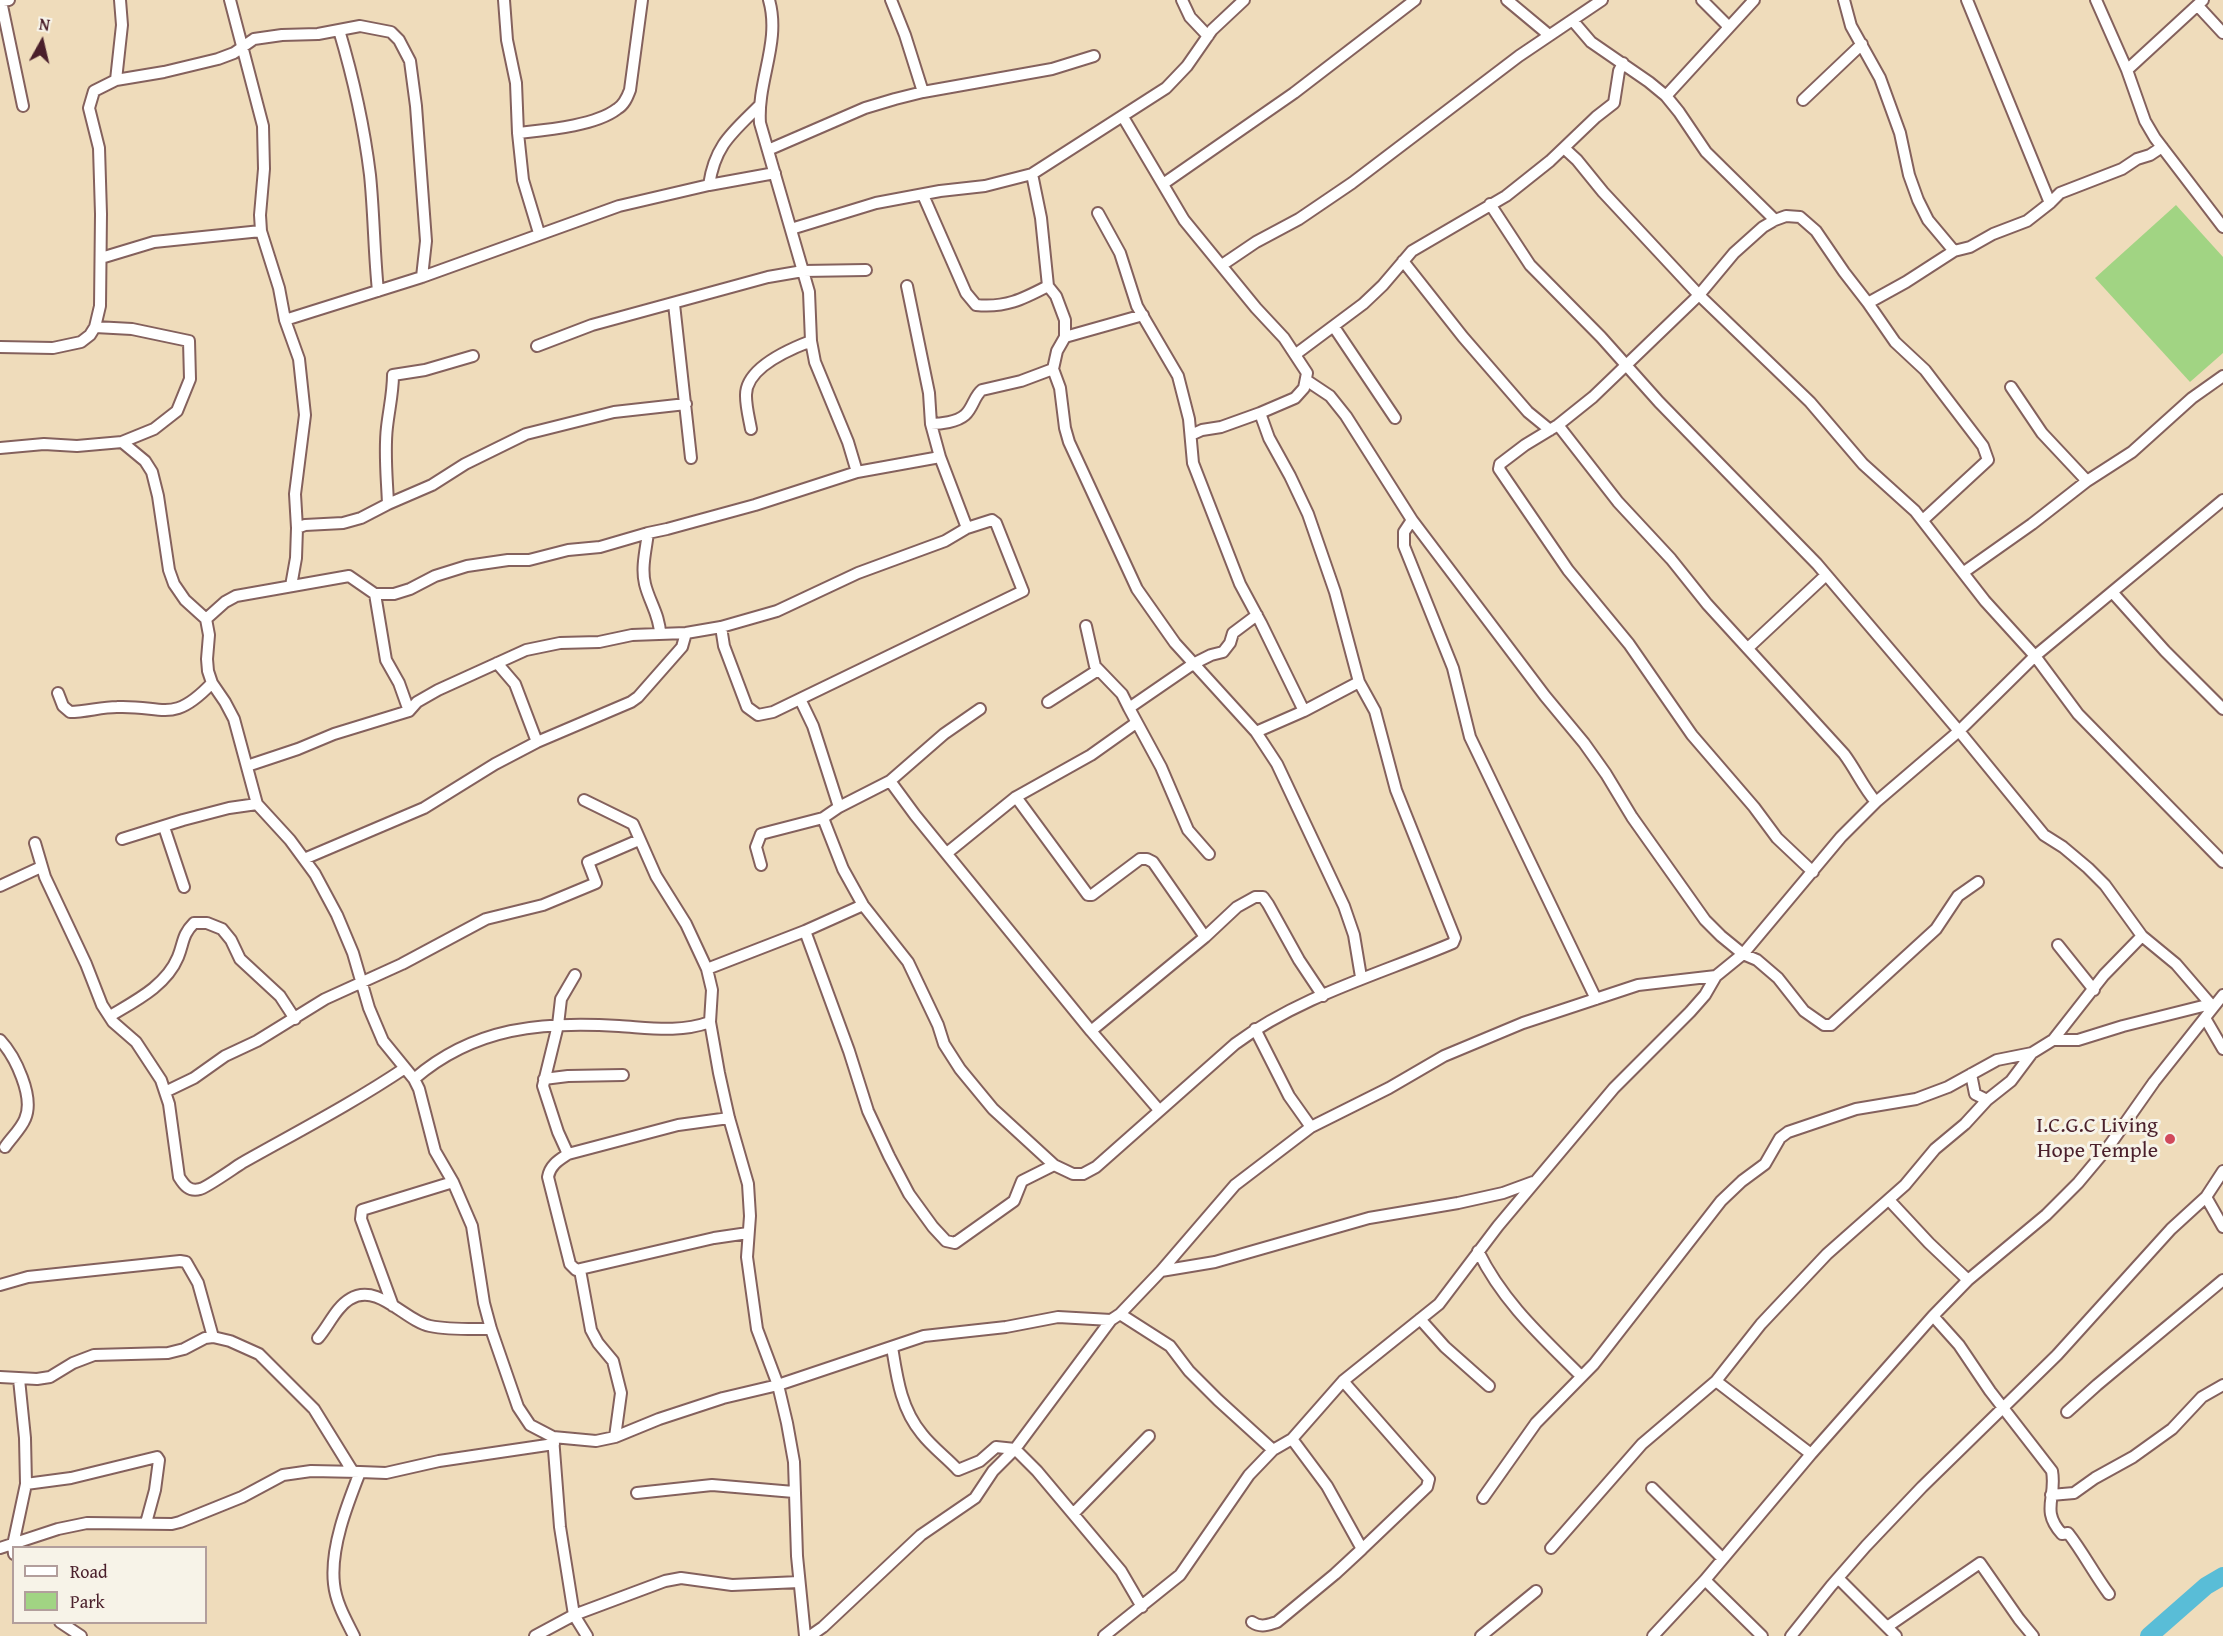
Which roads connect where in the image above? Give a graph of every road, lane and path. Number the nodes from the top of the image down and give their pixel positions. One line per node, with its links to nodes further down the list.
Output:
1 (9, 0): 34 (street)
2 (120, 0): 30 (street)
3 (230, 0): 26 (street)
4 (504, 0): 37 (street)
5 (642, 0): 37 (street)
6 (770, 0): 35 (street)
7 (891, 0): 31 (street)
8 (1182, 0): 24 (street)
9 (1244, 0): 24 (street)
10 (1415, 0): 43 (street)
11 (1506, 0): 23 (street)
12 (1602, 0): 19 (street)
13 (1702, 0): 20 (street)
14 (1754, 0): 20 (street)
15 (1844, 0): 25 (street)
16 (1967, 0): 46 (street)
17 (2096, 0): 29 (street)
18 (2200, 3): 22 (street); 29 (street)
19 (1573, 21): 23 (street); 28 (street)
20 (1729, 27): 32 (street)
21 (339, 30): 26 (street); 60 (street); 63 (street)
22 (2223, 33)
23 (1549, 35): 57 (street)
24 (1208, 36): 36 (street)
25 (1862, 44): 33 (street); 54 (street)
26 (243, 48): 30 (street); 52 (street)
27 (1094, 56): 31 (street)
28 (1623, 63): 32 (street); 39 (street)
29 (2127, 70): 38 (street)
30 (116, 80): 55 (street)
31 (923, 92): 40 (street)
32 (1665, 96): 49 (street)
33 (1803, 100)
34 (23, 106)
35 (759, 106): 40 (street); 44 (street)
36 (1122, 117): 42 (street); 43 (street)
37 (518, 133): 53 (street)
38 (2162, 147): 46 (street); 50 (street)
39 (1564, 148): 47 (street); 64 (street)
40 (768, 150): 41 (street)
41 (776, 173): 44 (street); 51 (street)
42 (1032, 174): 45 (street); 62 (street)
43 (1163, 184): 57 (street)
44 (710, 185): 53 (street)
45 (923, 195): 51 (street); 62 (street)
46 (2050, 203): 54 (street)
47 (1490, 204): 56 (street); 77 (street)
48 (1098, 213): 67 (street)
49 (1774, 220): 64 (street); 65 (street)
50 (2223, 227)
51 (790, 229): 59 (street)
52 (261, 231): 55 (street); 68 (street)
53 (539, 233): 60 (street)
54 (1954, 251): 65 (street)
55 (101, 258): 69 (street)
56 (1402, 261): 70 (street); 86 (street)
57 (1222, 265): 75 (street)
58 (866, 270): 59 (street)
59 (803, 271): 66 (street); 72 (street)
60 (422, 277): 63 (street)
61 (907, 286): 85 (street)
62 (1048, 286): 71 (street)
63 (378, 291): 68 (street)
64 (1699, 295): 77 (street); 98 (street)
65 (1868, 303): 98 (street)
66 (674, 304): 73 (street); 82 (street)
67 (1143, 315): 71 (street); 88 (street)
68 (285, 320): 99 (street)
69 (95, 327): 74 (street); 89 (street)
70 (1334, 327): 75 (street); 84 (street)
71 (1065, 337): 78 (street)
72 (811, 341): 87 (street); 93 (street)
73 (537, 346)
74 (0, 347)
75 (1296, 354): 80 (street)
76 (473, 356): 96 (street)
77 (1626, 364): 86 (street); 103 (street)
78 (1053, 369): 85 (street); 116 (street)
79 (2223, 376): 94 (street)
80 (1306, 380): 83 (street); 97 (street)
81 (2011, 387): 94 (street)
82 (686, 404): 92 (street); 96 (street)
83 (1260, 413): 88 (street); 118 (street)
84 (1395, 418)
85 (931, 424): 91 (street)
86 (1554, 427): 113 (street); 150 (street)
87 (751, 429)
88 (1191, 435): 107 (street)
89 (122, 442): 90 (street); 108 (street)
90 (0, 448)
91 (940, 457): 93 (street); 100 (street)
92 (691, 458)
93 (857, 472): 101 (street)
94 (2087, 481): 102 (street)
95 (2223, 500): 105 (street)
96 (388, 504): 99 (street)
97 (1412, 520): 159 (street); 168 (street)
98 (1923, 520): 102 (street)
99 (297, 528): 104 (street)
100 (967, 528): 110 (street); 121 (street)
101 (648, 533): 106 (street); 112 (street)
102 (1964, 572): 114 (street)
103 (1825, 576): 113 (street); 129 (street)
104 (291, 586): 106 (street); 108 (street)
105 (2113, 593): 114 (street); 125 (street)
106 (375, 594): 126 (street)
107 (1257, 615): 116 (street); 127 (street)
108 (206, 619): 119 (street)
109 (1086, 626): 117 (street)
110 (721, 627): 111 (street); 121 (street)
111 (686, 633): 112 (street); 131 (street)
112 (660, 634): 115 (street)
113 (1748, 648): 136 (street)
114 (2035, 656): 129 (street); 147 (street)
115 (497, 663): 126 (street); 131 (street)
116 (1193, 664): 123 (street); 130 (street)
117 (1098, 670): 122 (street); 123 (street)
118 (1359, 681): 127 (street); 163 (street)
119 (212, 683): 120 (street); 132 (street)
120 (58, 693)
121 (800, 699): 138 (street)
122 (1048, 702)
123 (1129, 708): 128 (street)
124 (980, 709): 133 (street)
125 (2223, 709)
126 (409, 711): 132 (street)
127 (1304, 711): 130 (street)
128 (1136, 723): 134 (street); 145 (street)
129 (1959, 731): 136 (street); 156 (street)
130 (1256, 732): 163 (street)
131 (537, 742): 146 (street)
132 (247, 766): 137 (street)
133 (890, 781): 138 (street); 144 (street)
134 (1016, 797): 144 (street); 157 (street)
135 (584, 800): 142 (street)
136 (1876, 802): 150 (street)
137 (257, 804): 140 (street); 146 (street)
138 (839, 807): 139 (street)
139 (824, 818): 148 (street); 154 (street)
140 (164, 827): 141 (street); 153 (street)
141 (122, 839)
142 (639, 840): 160 (street); 164 (street)
143 (35, 843): 149 (street)
144 (947, 853): 176 (street)
145 (1209, 854)
146 (304, 859): 164 (street)
147 (2223, 862)
148 (761, 865)
149 (41, 867): 152 (street); 170 (street)
150 (1813, 872): 159 (street)
151 (1978, 882): 159 (street)
152 (0, 886)
153 (184, 887)
154 (863, 905): 155 (street); 193 (street)
155 (805, 931): 160 (street); 193 (street)
156 (2142, 936): 165 (street); 169 (street)
157 (1205, 937): 167 (street); 176 (street)
158 (2058, 945): 165 (street)
159 (1743, 954): 162 (street)
160 (706, 969): 173 (street)
161 (575, 975): 174 (street)
162 (1716, 976): 168 (street); 196 (street)
163 (1360, 977): 167 (street)
164 (362, 984): 172 (street); 181 (street)
165 (2094, 990): 178 (street)
166 (2223, 994): 169 (street)
167 (1323, 996): 175 (street)
168 (1596, 999): 190 (street)
169 (2212, 1006): 171 (street); 178 (street)
170 (110, 1016): 172 (street); 186 (street)
171 (2205, 1018): 179 (street); 204 (street)
172 (295, 1019): 186 (street)
173 (710, 1022): 174 (street); 189 (street)
174 (558, 1025): 184 (street); 185 (street)
175 (1255, 1029): 188 (street); 190 (street)
176 (1091, 1031): 188 (street)
177 (0, 1040): 191 (street)
178 (2053, 1040): 180 (street)
179 (2223, 1049)
180 (2032, 1053): 182 (street); 187 (street)
181 (405, 1068): 184 (street); 186 (street)
182 (1971, 1074): 187 (street); 215 (street)
183 (623, 1075): 185 (street)
184 (414, 1079): 195 (street)
185 (544, 1079): 192 (street)
186 (165, 1092)
187 (1987, 1100): 198 (street)
188 (1159, 1110): 193 (street)
189 (729, 1118): 192 (street); 200 (street)
190 (1311, 1127): 203 (street)
191 (5, 1147)
192 (568, 1154): 202 (street)
193 (1054, 1165)
194 (2223, 1171): 197 (street)
195 (453, 1182): 207 (street); 211 (street)
196 (1534, 1182): 201 (street); 203 (street)
197 (2206, 1197): 199 (street); 223 (street)
198 (1889, 1200): 204 (street); 218 (street)
199 (2223, 1227)
200 (748, 1233): 202 (street); 220 (street)
201 (1478, 1251): 210 (street); 215 (street)
202 (580, 1270): 226 (street)
203 (1161, 1271): 208 (street)
204 (1968, 1280): 209 (street)
205 (2223, 1280): 224 (street)
206 (0, 1285): 212 (street)
207 (393, 1306): 211 (street); 213 (street)
208 (1116, 1317): 214 (street); 229 (street); 230 (street)
209 (1933, 1317): 223 (street); 231 (street)
210 (1420, 1319): 219 (street); 222 (street)
211 (491, 1329): 228 (street)
212 (213, 1337): 217 (street); 232 (street)
213 (318, 1338)
214 (892, 1347): 220 (street); 229 (street)
215 (1581, 1376): 238 (street)
216 (0, 1377): 217 (street)
217 (20, 1379): 233 (street)
218 (1716, 1380): 231 (street); 243 (street)
219 (1343, 1381): 227 (street); 244 (street)
220 (778, 1385): 226 (street); 235 (street)
221 (2223, 1385): 237 (street)
222 (1489, 1386)
223 (2004, 1408): 237 (street); 246 (street)
224 (2067, 1412)
225 (1149, 1436): 239 (street)
226 (615, 1437): 228 (street)
227 (1292, 1439): 230 (street); 244 (street)
228 (553, 1440): 232 (street); 252 (street)
229 (1015, 1449): 239 (street); 261 (street)
230 (1273, 1450): 251 (street)
231 (1811, 1454): 245 (street)
232 (357, 1472): 240 (street); 257 (street)
233 (26, 1484): 240 (street); 241 (street)
234 (1652, 1488): 245 (street)
235 (794, 1492): 236 (street); 248 (street)
236 (637, 1493)
237 (2051, 1495): 250 (street)
238 (1483, 1498)
239 (1073, 1514): 251 (street)
240 (146, 1523): 242 (street)
241 (14, 1546)
242 (22, 1546)
243 (1551, 1548)
244 (1362, 1549): 253 (street)
245 (1722, 1558): 247 (street)
246 (1838, 1578): 255 (street); 266 (street)
247 (1706, 1580): 264 (street); 265 (street)
248 (799, 1582): 252 (street); 260 (street)
249 (1536, 1591): 263 (street)
250 (2109, 1594)
251 (1142, 1606): 262 (street)
252 (574, 1615): 258 (street); 259 (street)
253 (1252, 1622)
254 (62, 1624): 256 (street)
255 (1887, 1627): 267 (street); 268 (street)
256 (81, 1636)
257 (354, 1636)
258 (535, 1636)
259 (587, 1636)
260 (805, 1636)
261 (810, 1636)
262 (1104, 1636)
263 (1481, 1636)
264 (1653, 1636)
265 (1762, 1636)
266 (1791, 1636)
267 (1896, 1636)
268 (2033, 1636)

